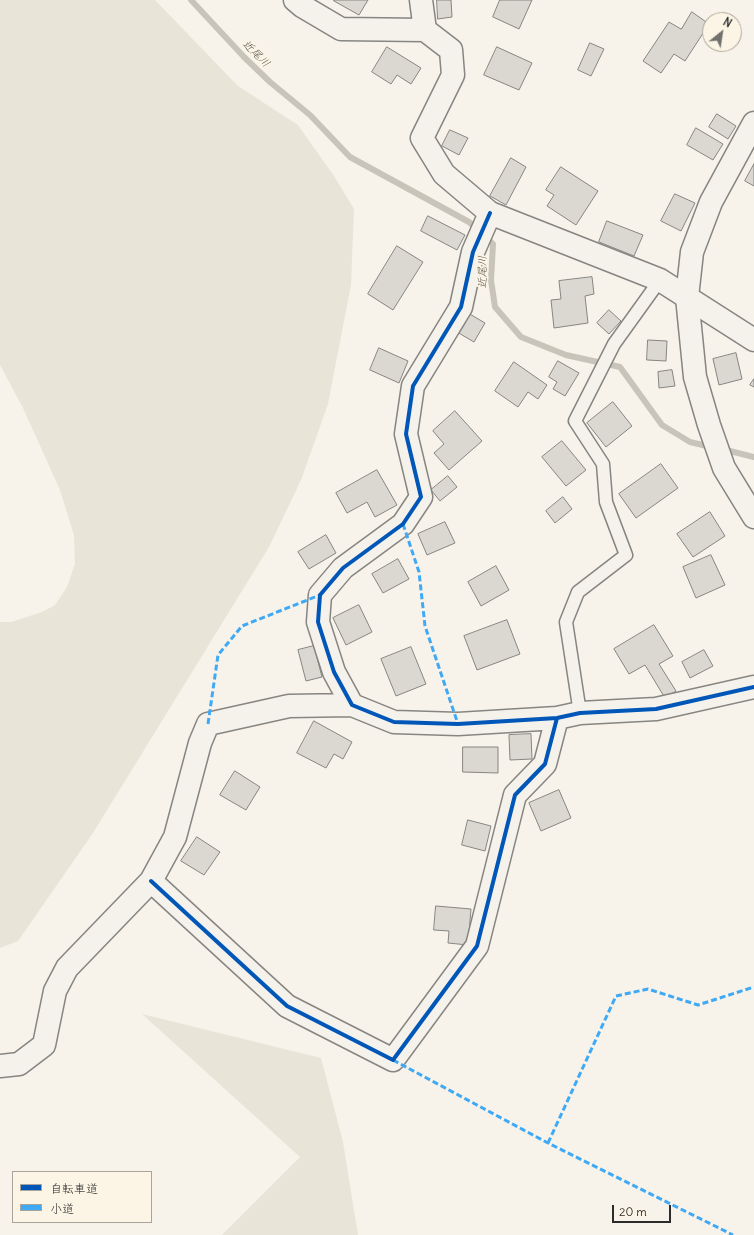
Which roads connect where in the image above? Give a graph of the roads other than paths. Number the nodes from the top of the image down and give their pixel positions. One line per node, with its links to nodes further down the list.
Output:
1 (296, 0): 3 (street)
2 (421, 0): 3 (street)
3 (425, 30): 5 (street)
4 (754, 123): 7 (street)
5 (490, 213): 6 (street); 11 (street)
6 (660, 280): 7 (street); 12 (lane)
7 (687, 297): 8 (street); 9 (street)
8 (754, 340)
9 (754, 517)
10 (754, 687): 12 (street)
11 (352, 705): 13 (street); 14 (street)
12 (580, 713): 13 (street)
13 (557, 718): 14 (street)
14 (151, 881): 15 (street)
15 (0, 1066)

